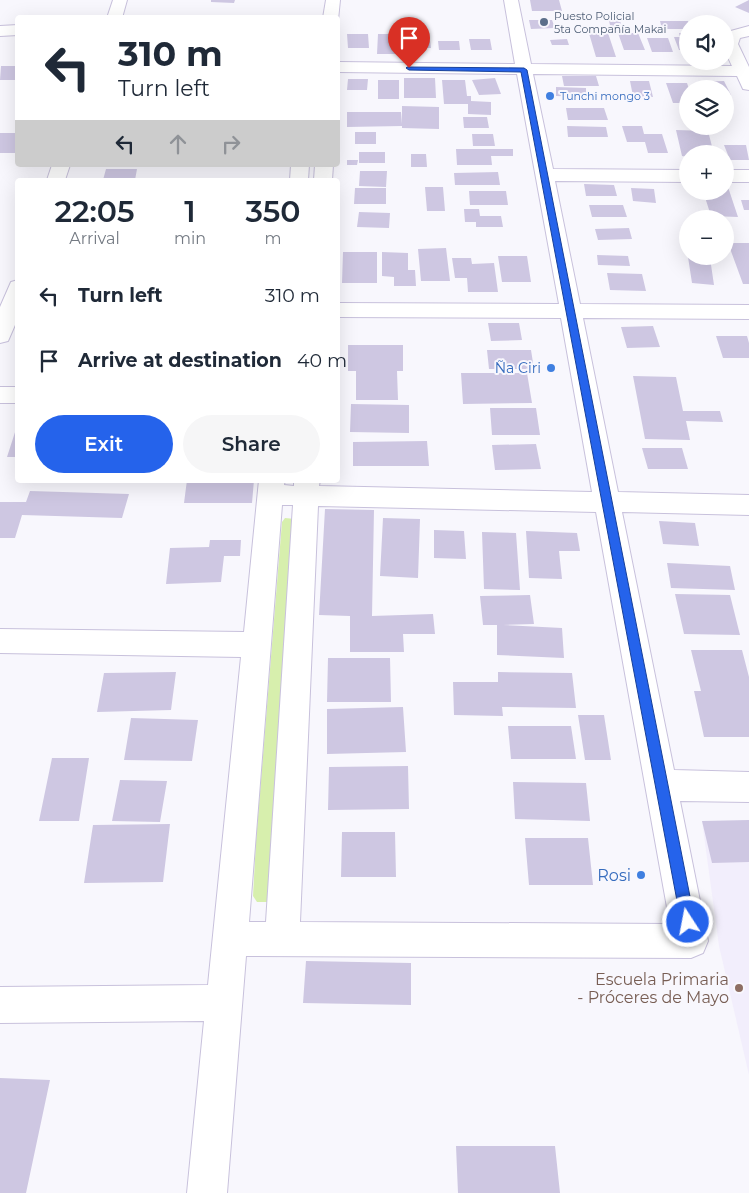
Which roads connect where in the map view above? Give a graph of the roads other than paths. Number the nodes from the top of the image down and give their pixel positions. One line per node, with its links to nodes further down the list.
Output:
1 (120, 0): 4 (street)
2 (333, 0): 5 (street)
3 (511, 0): 10 (street)
4 (115, 15)
5 (331, 15)
6 (0, 30): 7 (street)
7 (15, 30)
8 (749, 31): 11 (street)
9 (340, 67): 10 (street)
10 (524, 70): 11 (street); 12 (street)
11 (746, 78)
12 (544, 175): 13 (street); 18 (street)
13 (679, 176)
14 (734, 176): 15 (street)
15 (749, 176)
16 (15, 295): 20 (street)
17 (340, 310): 18 (street)
18 (570, 312): 19 (street); 25 (street)
19 (749, 312)
20 (0, 336)
21 (0, 395): 22 (street)
22 (15, 395)
23 (271, 488): 24 (street); 28 (street)
24 (306, 488): 25 (street); 32 (street)
25 (607, 502): 26 (street); 29 (street)
26 (749, 505)
27 (0, 641): 28 (street)
28 (258, 645): 31 (street)
29 (662, 785): 30 (street); 32 (street)
30 (749, 787)
31 (231, 939): 32 (street); 33 (street)
32 (282, 939)
33 (225, 1003): 34 (street); 35 (street)
34 (0, 1005)
35 (206, 1193)

